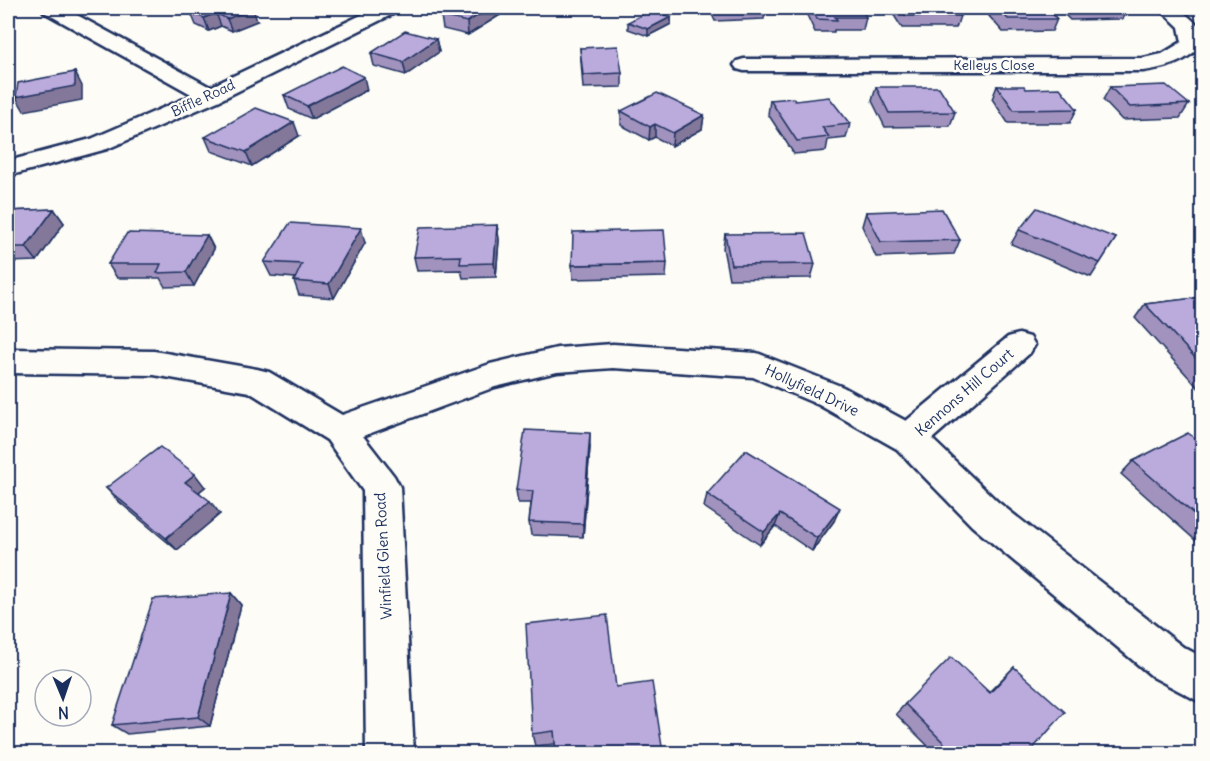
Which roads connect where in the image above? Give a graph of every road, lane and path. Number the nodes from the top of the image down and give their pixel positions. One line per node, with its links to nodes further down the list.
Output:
1 (51, 8): 5 (street)
2 (390, 8): 5 (street, Biffle Road)
3 (1168, 8): 4 (street, Kelleys Close)
4 (744, 64)
5 (210, 96): 6 (street, Biffle Road)
6 (8, 169)
7 (1019, 345): 10 (street, Kennons Hill Court)
8 (8, 361): 9 (street, Winfield Glen Road)
9 (339, 430): 10 (street, Hollyfield Drive); 12 (street, Winfield Glen Road)
10 (909, 439): 11 (street, Hollyfield Drive)
11 (1203, 681)
12 (390, 753)

